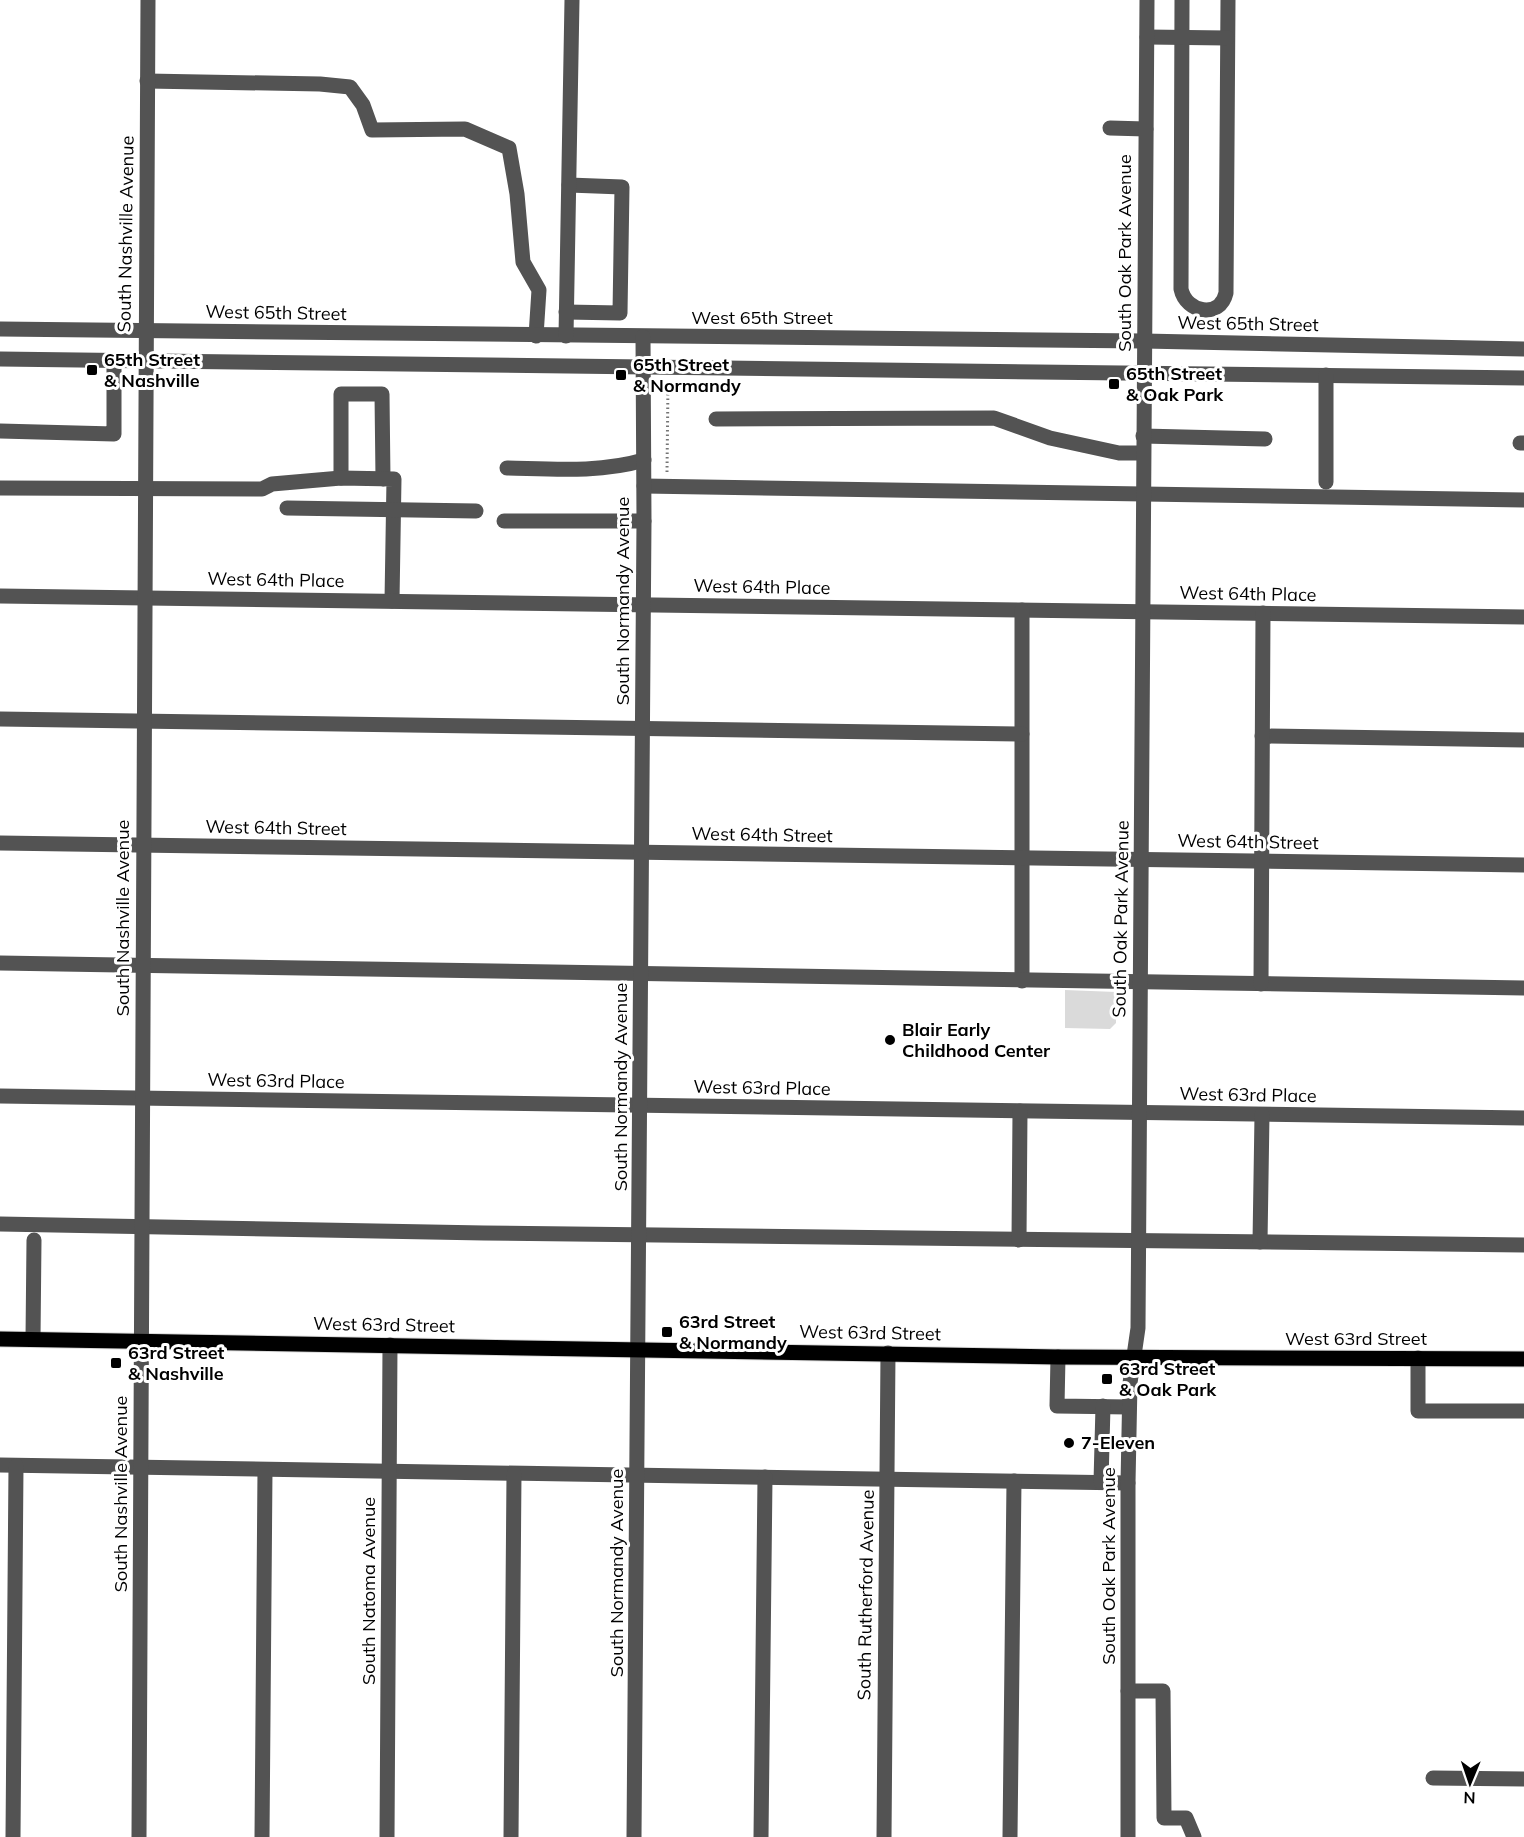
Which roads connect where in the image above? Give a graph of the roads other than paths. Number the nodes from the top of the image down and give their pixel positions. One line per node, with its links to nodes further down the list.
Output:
1 (148, 0): 9 (street, South Nashville Avenue)
2 (572, 0): 12 (street)
3 (1147, 0): 6 (street, South Oak Park Avenue)
4 (1182, 0): 7 (street)
5 (1228, 0): 8 (street)
6 (1147, 37): 7 (street); 11 (street, South Oak Park Avenue)
7 (1182, 37): 8 (street); 8 (street)
8 (1227, 38)
9 (147, 81): 15 (street, South Nashville Avenue); 16 (street)
10 (1110, 128): 11 (street)
11 (1146, 129): 19 (street, South Oak Park Avenue)
12 (569, 185): 13 (street); 13 (street)
13 (566, 312): 17 (street)
14 (0, 329): 15 (street, West 65th Street)
15 (145, 331): 16 (street, West 65th Street); 23 (street, South Nashville Avenue)
16 (536, 336): 17 (street, West 65th Street)
17 (566, 336): 18 (street, West 65th Street)
18 (643, 337): 19 (street, West 65th Street); 24 (street, South Normandy Avenue)
19 (1144, 341): 20 (street, West 65th Street); 25 (street, South Oak Park Avenue)
20 (1524, 349)
21 (0, 359): 22 (street)
22 (114, 361): 23 (street); 29 (street)
23 (145, 361): 24 (street); 39 (street, South Nashville Avenue)
24 (643, 367): 25 (street); 33 (street, South Normandy Avenue)
25 (1143, 373): 26 (street); 30 (street, South Oak Park Avenue)
26 (1326, 375): 27 (street); 37 (street)
27 (1524, 378)
28 (716, 418): 32 (street)
29 (0, 432)
30 (1143, 436): 31 (street); 32 (street, South Oak Park Avenue)
31 (1265, 439)
32 (1143, 453): 41 (street, South Oak Park Avenue)
33 (644, 460): 34 (street); 38 (street, South Normandy Avenue)
34 (507, 468)
35 (341, 478): 36 (street); 36 (street); 39 (street)
36 (383, 479): 44 (street)
37 (1326, 482)
38 (644, 486): 41 (street); 47 (street, South Normandy Avenue)
39 (144, 488): 40 (street); 49 (street, South Nashville Avenue)
40 (0, 489)
41 (1142, 493): 42 (street); 53 (street, South Oak Park Avenue)
42 (1524, 500)
43 (287, 508): 44 (street)
44 (394, 510): 45 (street); 50 (street)
45 (476, 511)
46 (504, 521): 47 (street)
47 (644, 521): 51 (street, South Normandy Avenue)
48 (0, 596): 49 (street, West 64th Place)
49 (144, 598): 50 (street, West 64th Place); 57 (street, South Nashville Avenue)
50 (392, 601): 51 (street, West 64th Place)
51 (643, 605): 52 (street, West 64th Place); 58 (street, South Normandy Avenue)
52 (1022, 610): 53 (street, West 64th Place); 59 (street)
53 (1143, 612): 54 (street, West 64th Place); 66 (street, South Oak Park Avenue)
54 (1263, 614): 55 (street, West 64th Place); 60 (street)
55 (1524, 617)
56 (0, 719): 57 (street)
57 (143, 721): 58 (street); 63 (street, South Nashville Avenue)
58 (642, 728): 59 (street); 64 (street, South Normandy Avenue)
59 (1022, 734): 65 (street)
60 (1262, 736): 61 (street); 67 (street)
61 (1524, 740)
62 (0, 843): 63 (street, West 64th Street)
63 (143, 845): 64 (street, West 64th Street); 70 (street, South Nashville Avenue)
64 (641, 853): 65 (street, West 64th Street); 71 (street, South Normandy Avenue)
65 (1021, 858): 66 (street, West 64th Street); 72 (street)
66 (1141, 860): 67 (street, West 64th Street); 73 (street, South Oak Park Avenue)
67 (1262, 861): 68 (street, West 64th Street); 74 (street)
68 (1524, 865)
69 (0, 963): 70 (street)
70 (142, 966): 71 (street); 77 (street, South Nashville Avenue)
71 (640, 974): 72 (street); 78 (street, South Normandy Avenue)
72 (1022, 981): 73 (street)
73 (1140, 982): 74 (street); 80 (street, South Oak Park Avenue)
74 (1261, 984): 75 (street)
75 (1524, 988)
76 (0, 1096): 77 (street, West 63rd Place)
77 (142, 1098): 78 (street, West 63rd Place); 84 (street, South Nashville Avenue)
78 (640, 1106): 79 (street, West 63rd Place); 85 (street, South Normandy Avenue)
79 (1020, 1111): 80 (street, West 63rd Place); 87 (street)
80 (1138, 1113): 81 (street, West 63rd Place); 88 (street, South Oak Park Avenue)
81 (1262, 1114): 82 (street, West 63rd Place); 89 (street)
82 (1524, 1118)
83 (0, 1224): 84 (street)
84 (141, 1227): 85 (street); 93 (street, South Nashville Avenue)
85 (640, 1235): 87 (street); 95 (street, South Normandy Avenue)
86 (34, 1240): 92 (street)
87 (1019, 1240): 88 (street)
88 (1138, 1242): 89 (street); 98 (street, South Oak Park Avenue)
89 (1260, 1242): 90 (street)
90 (1524, 1245)
91 (0, 1339): 92 (main road, West 63rd Street)
92 (33, 1339): 93 (main road, West 63rd Street)
93 (141, 1341): 94 (main road, West 63rd Street); 106 (street, South Nashville Avenue)
94 (390, 1345): 95 (main road, West 63rd Street); 108 (street, South Natoma Avenue)
95 (638, 1348): 96 (main road, West 63rd Street); 110 (street, South Normandy Avenue)
96 (888, 1353): 97 (main road, West 63rd Street); 112 (street, South Rutherford Avenue)
97 (1058, 1357): 98 (main road, West 63rd Street); 101 (street)
98 (1133, 1357): 99 (main road, West 63rd Street); 102 (street, South Oak Park Avenue)
99 (1418, 1358): 100 (main road, West 63rd Street); 103 (street)
100 (1524, 1359)
101 (1103, 1406): 102 (street); 114 (street)
102 (1129, 1407): 115 (street, South Oak Park Avenue)
103 (1524, 1411)
104 (0, 1466): 105 (street)
105 (16, 1466): 106 (street); 119 (street)
106 (140, 1467): 107 (street); 120 (street, South Nashville Avenue)
107 (265, 1470): 108 (street); 121 (street)
108 (389, 1472): 109 (street); 122 (street, South Natoma Avenue)
109 (514, 1473): 110 (street); 123 (street)
110 (637, 1475): 111 (street); 124 (street, South Normandy Avenue)
111 (765, 1477): 112 (street); 125 (street)
112 (887, 1479): 113 (street); 126 (street, South Rutherford Avenue)
113 (1014, 1481): 114 (street); 127 (street)
114 (1101, 1482): 115 (street)
115 (1128, 1483): 116 (street, South Oak Park Avenue)
116 (1128, 1691): 128 (street, South Oak Park Avenue); 129 (street)
117 (1433, 1778): 118 (street)
118 (1524, 1779)
119 (13, 1837)
120 (139, 1837)
121 (262, 1837)
122 (387, 1837)
123 (511, 1837)
124 (634, 1837)
125 (761, 1837)
126 (884, 1837)
127 (1010, 1837)
128 (1128, 1837)
129 (1194, 1837)

